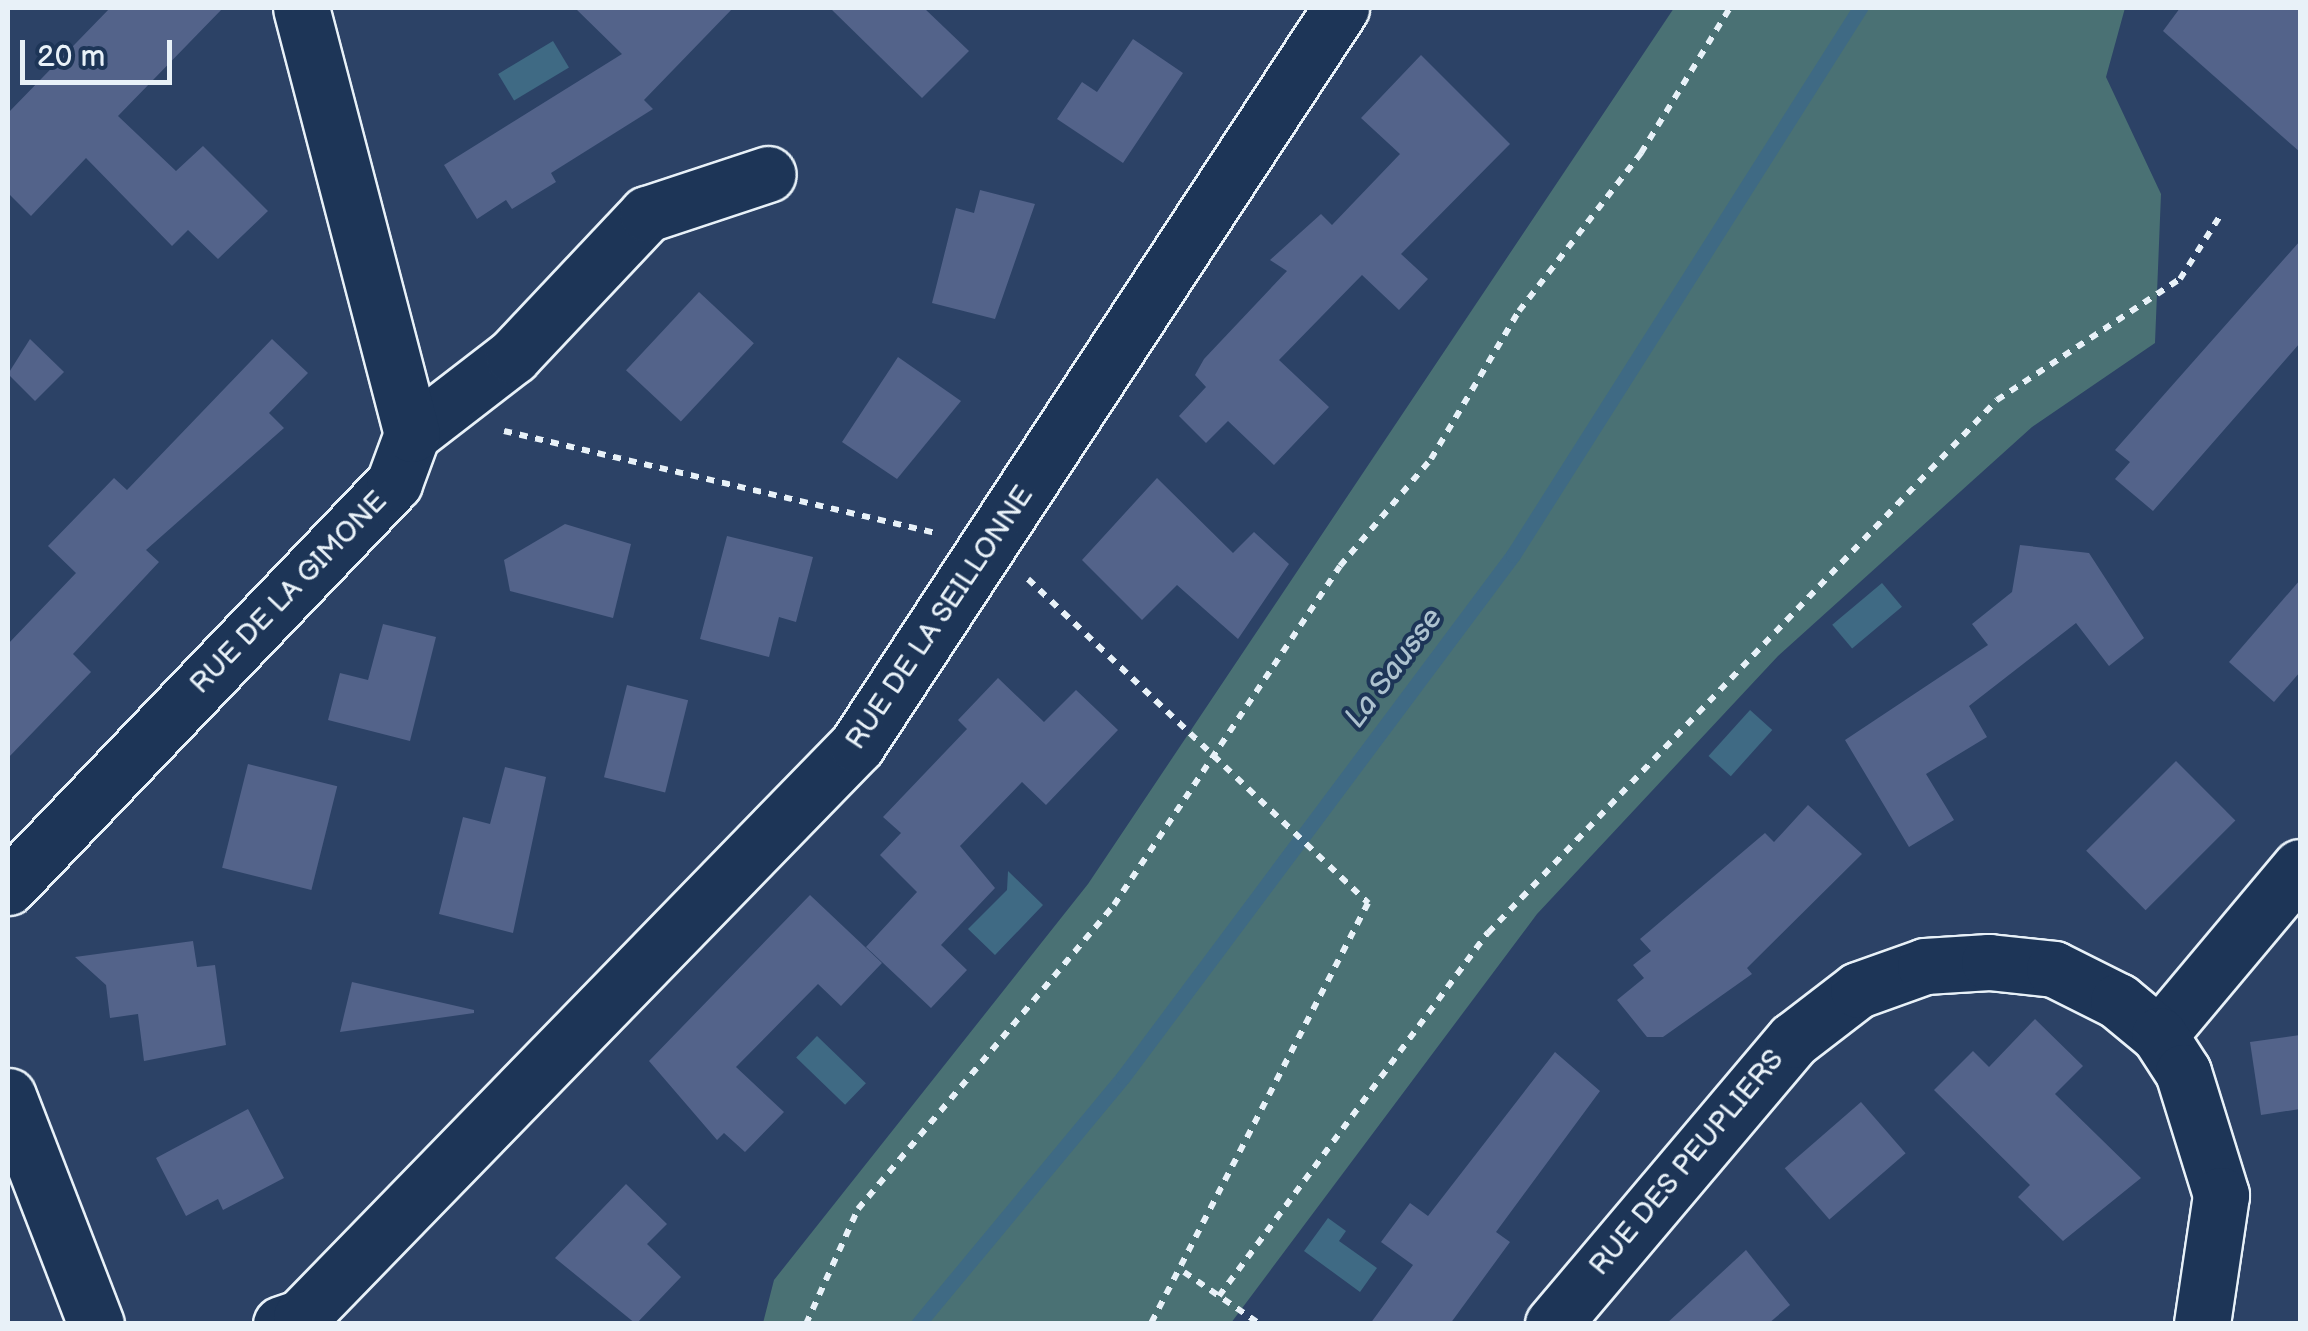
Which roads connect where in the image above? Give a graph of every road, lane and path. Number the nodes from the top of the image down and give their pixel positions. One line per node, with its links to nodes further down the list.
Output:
1 (301, 8): 7 (street)
2 (1342, 8): 8 (street, RUE DE LA SEILLONNE)
3 (1730, 8): 9 (path)
4 (768, 174): 7 (street)
5 (2220, 216): 15 (path)
6 (496, 429): 8 (path)
7 (412, 434): 11 (street, RUE DE LA GIMONE)
8 (991, 546): 9 (path); 17 (street, RUE DE LA SEILLONNE)
9 (1213, 752): 14 (path); 18 (path)
10 (2300, 867): 12 (street)
11 (8, 886)
12 (2159, 1035): 21 (street, RUE DES PEUPLIERS); 22 (street)
13 (8, 1096): 16 (street)
14 (1184, 1272): 15 (path); 19 (path)
15 (1219, 1296): 20 (path)
16 (96, 1324)
17 (281, 1324)
18 (806, 1324)
19 (1151, 1324)
20 (1260, 1324)
21 (1552, 1324)
22 (2202, 1324)

